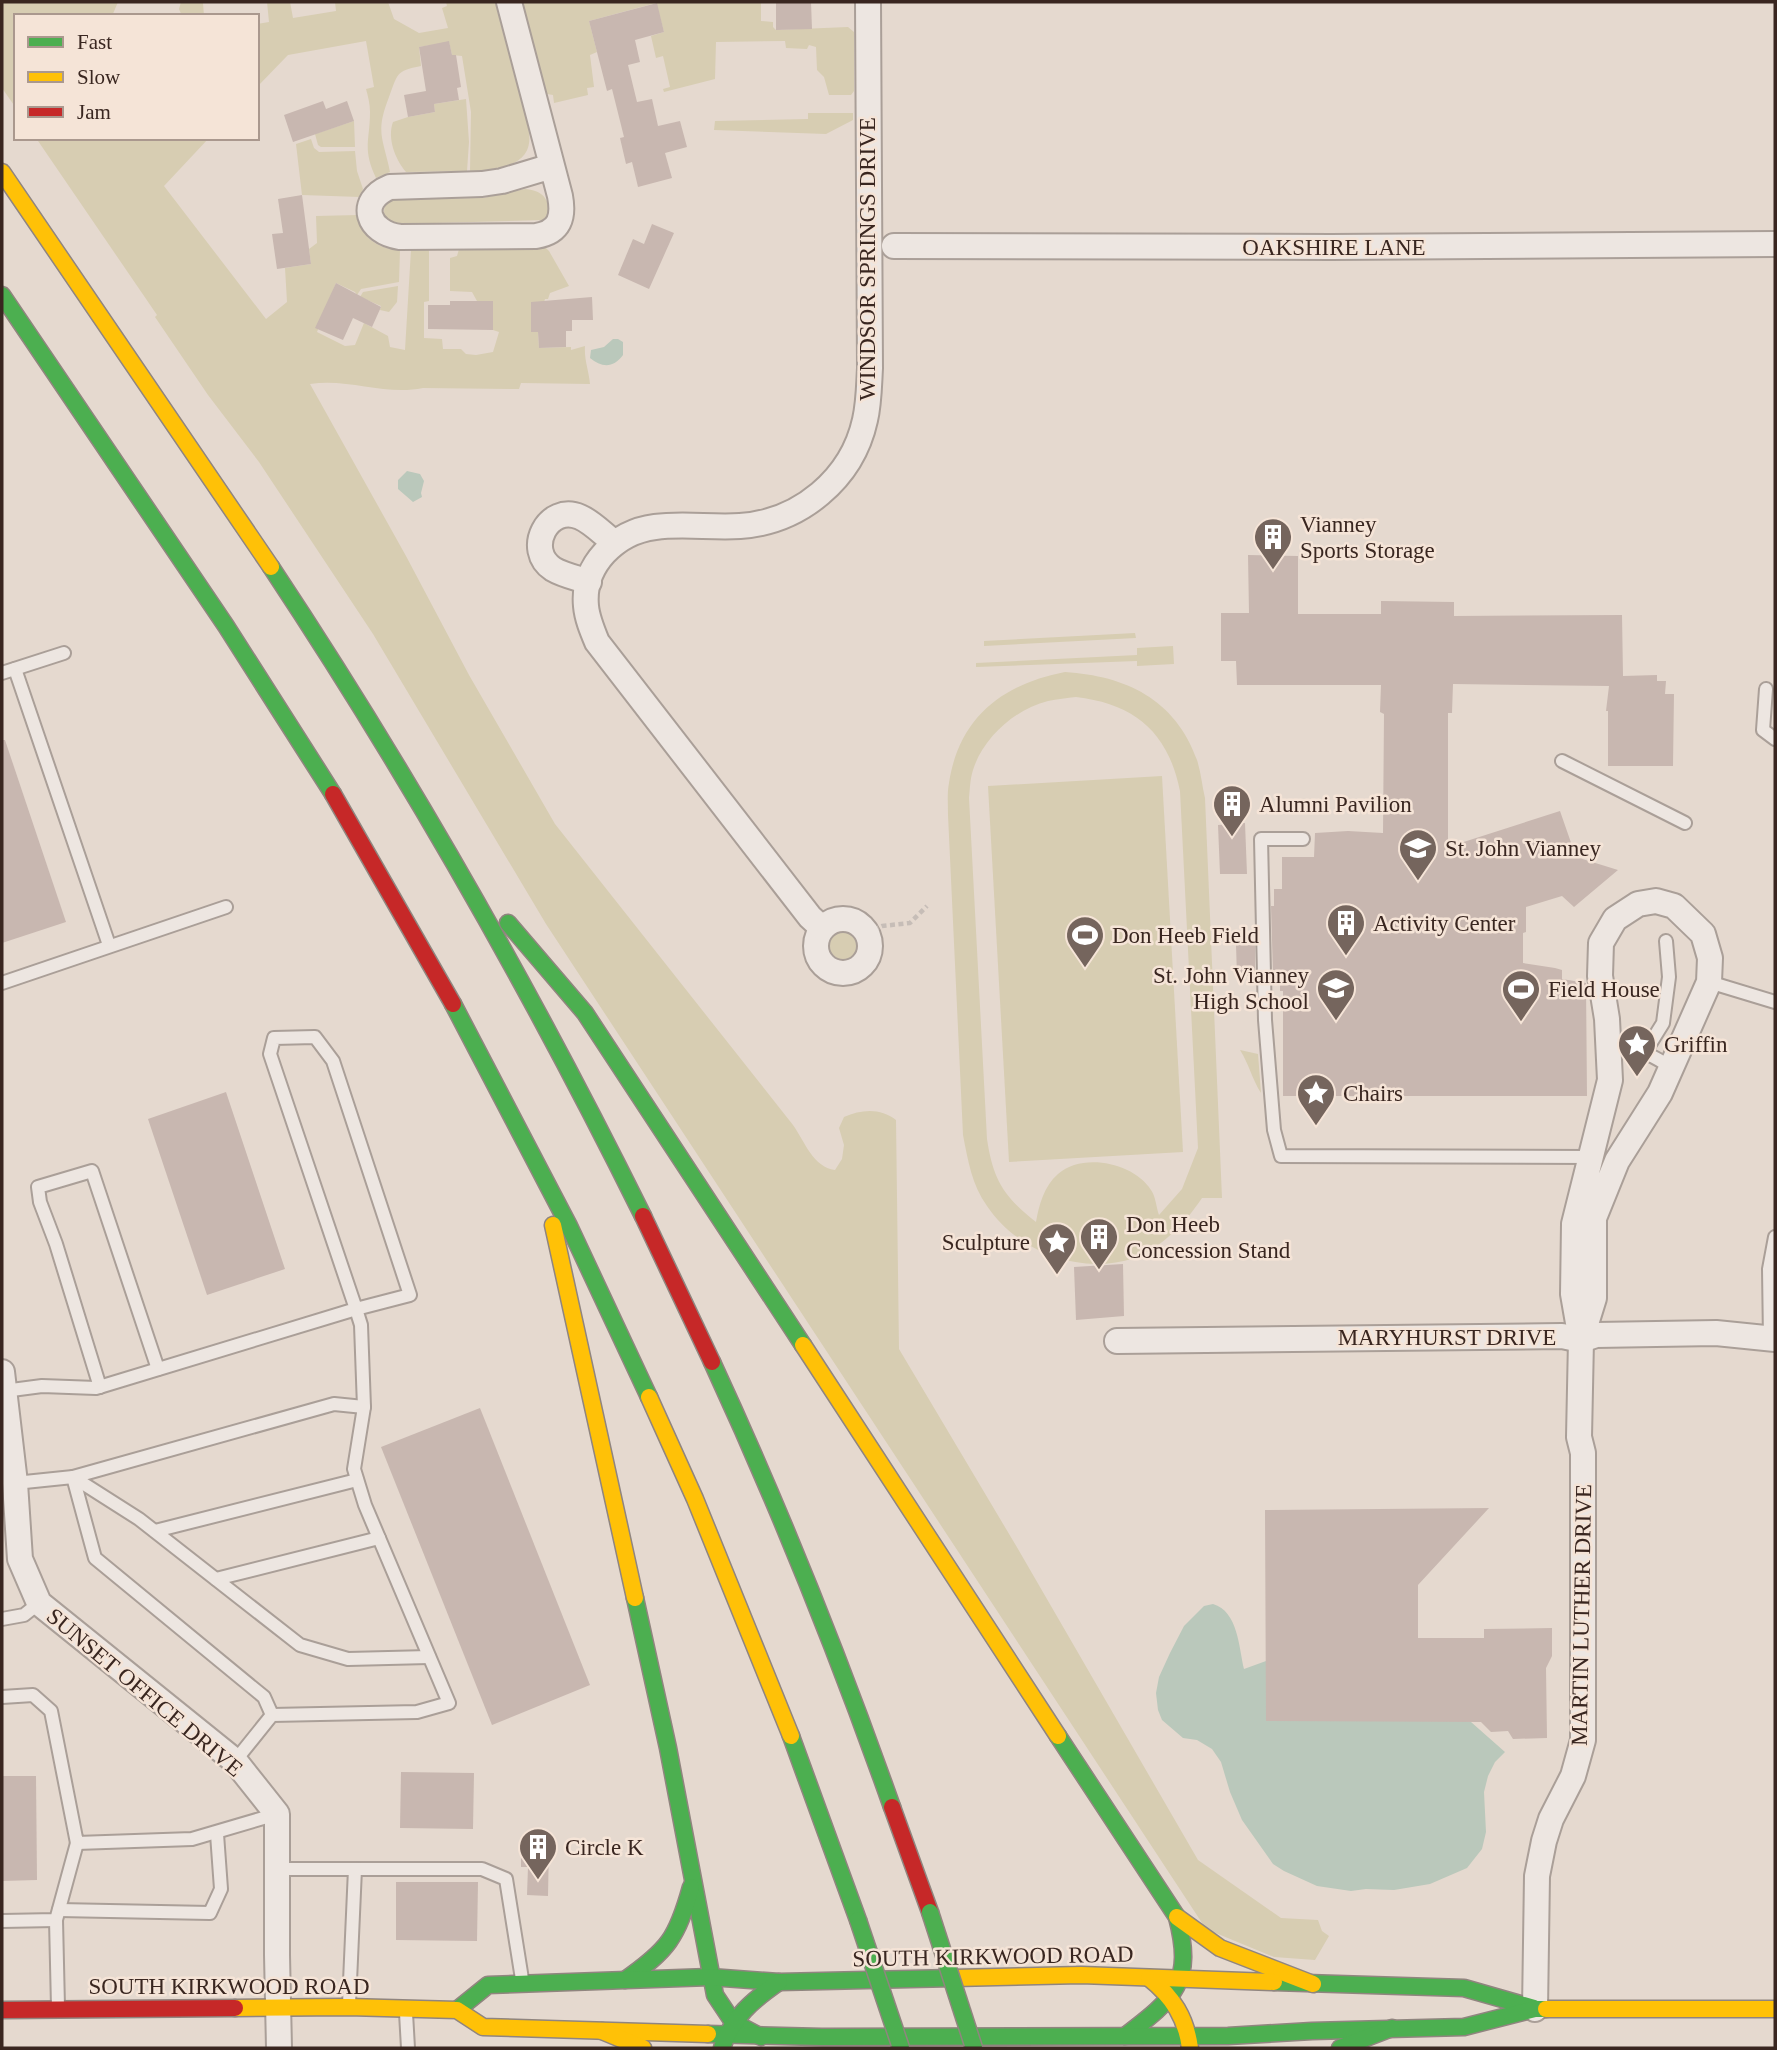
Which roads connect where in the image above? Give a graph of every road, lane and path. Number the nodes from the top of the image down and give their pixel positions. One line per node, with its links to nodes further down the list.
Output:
1 (509, 2): 3 (street)
2 (868, 2): 8 (street, WINDSOR SPRINGS DRIVE)
3 (552, 166): 3 (street)
4 (2, 172): 18 (main road)
5 (1775, 244): 6 (street, OAKSHIRE LANE)
6 (894, 246)
7 (2, 295): 32 (main road)
8 (615, 543): 9 (street, WINDSOR SPRINGS DRIVE); 9 (street)
9 (589, 582): 21 (street, WINDSOR SPRINGS DRIVE)
10 (64, 653): 11 (lane)
11 (15, 669): 12 (lane); 24 (lane)
12 (2, 673)
13 (1766, 689): 14 (lane)
14 (1775, 739)
15 (1562, 761): 16 (lane)
16 (1685, 823)
17 (1303, 839): 31 (lane)
18 (452, 857): 61 (main road); 88 (main road, bridge)
19 (927, 906): 22 (path)
20 (226, 907): 24 (lane)
21 (822, 928): 22 (street); 22 (street)
22 (866, 933)
23 (1666, 941): 29 (lane)
24 (110, 945): 26 (lane)
25 (1709, 982): 27 (lane); 28 (street, MARTIN LUTHER DRIVE); 30 (street, MARTIN LUTHER DRIVE)
26 (2, 983)
27 (1775, 1002)
28 (1609, 1047): 29 (lane); 31 (street, MARTIN LUTHER DRIVE)
29 (1645, 1052): 30 (lane)
30 (1671, 1067): 36 (street, MARTIN LUTHER DRIVE)
31 (1592, 1157): 36 (street, MARTIN LUTHER DRIVE)
32 (540, 1168): 59 (main road); 87 (main road, bridge)
33 (1775, 1237): 35 (lane)
34 (356, 1309): 34 (lane); 38 (lane); 41 (lane)
35 (1773, 1339): 36 (street, MARYHURST DRIVE)
36 (1581, 1340): 37 (street, MARYHURST DRIVE); 74 (street, MARTIN LUTHER DRIVE)
37 (1117, 1341)
38 (158, 1369): 40 (lane); 40 (lane)
39 (3, 1382): 40 (lane); 44 (street, SUNSET OFFICE DRIVE)
40 (100, 1387)
41 (364, 1407): 42 (lane); 43 (lane)
42 (73, 1477): 44 (lane); 45 (lane); 52 (lane)
43 (357, 1480): 45 (lane); 46 (lane)
44 (15, 1483): 48 (street, SUNSET OFFICE DRIVE)
45 (155, 1531): 47 (lane)
46 (379, 1538): 47 (lane); 50 (lane)
47 (216, 1579): 50 (lane)
48 (39, 1604): 49 (lane); 53 (street, SUNSET OFFICE DRIVE)
49 (2, 1619)
50 (429, 1657): 52 (lane)
51 (2, 1697): 56 (lane)
52 (272, 1715): 53 (lane)
53 (235, 1760): 54 (street, SUNSET OFFICE DRIVE)
54 (277, 1814): 55 (lane); 57 (street)
55 (217, 1833): 56 (lane); 60 (lane)
56 (77, 1843): 60 (lane)
57 (277, 1869): 58 (lane); 72 (street)
58 (355, 1869): 68 (lane); 71 (lane)
59 (694, 1878): 63 (main road); 66 (main road)
60 (58, 1915): 62 (lane); 77 (lane)
61 (1177, 1917): 65 (main road); 69 (main road)
62 (2, 1921)
63 (710, 1977): 66 (main road, SOUTH KIRKWOOD ROAD); 67 (main road, SOUTH KIRKWOOD ROAD); 81 (main road)
64 (1149, 1978): 65 (main road, SOUTH KIRKWOOD ROAD); 67 (main road, SOUTH KIRKWOOD ROAD); 70 (main road)
65 (1181, 1979): 69 (main road, SOUTH KIRKWOOD ROAD); 70 (main road)
66 (625, 1980): 68 (main road, SOUTH KIRKWOOD ROAD)
67 (779, 1982): 81 (main road)
68 (523, 1984): 78 (main road, SOUTH KIRKWOOD ROAD)
69 (1313, 1984): 74 (main road, SOUTH KIRKWOOD ROAD)
70 (1171, 1997): 82 (main road); 83 (main road)
71 (348, 2007): 72 (main road, SOUTH KIRKWOOD ROAD); 73 (main road, SOUTH KIRKWOOD ROAD)
72 (279, 2008): 77 (main road, SOUTH KIRKWOOD ROAD); 84 (street)
73 (406, 2009): 78 (main road, SOUTH KIRKWOOD ROAD); 85 (lane)
74 (1535, 2009): 75 (main road, SOUTH KIRKWOOD ROAD); 79 (main road, SOUTH KIRKWOOD ROAD)
75 (1775, 2009)
76 (2, 2010): 77 (main road, SOUTH KIRKWOOD ROAD)
77 (58, 2010)
78 (457, 2010): 80 (main road, SOUTH KIRKWOOD ROAD)
79 (1392, 2028): 83 (main road, SOUTH KIRKWOOD ROAD); 89 (main road)
80 (602, 2031): 81 (main road, SOUTH KIRKWOOD ROAD); 86 (main road)
81 (727, 2035): 82 (main road, SOUTH KIRKWOOD ROAD)
82 (1125, 2036): 83 (main road, SOUTH KIRKWOOD ROAD)
83 (1189, 2042)
84 (279, 2048)
85 (408, 2048)
86 (643, 2048)
87 (901, 2048)
88 (974, 2048)
89 (1340, 2048)

